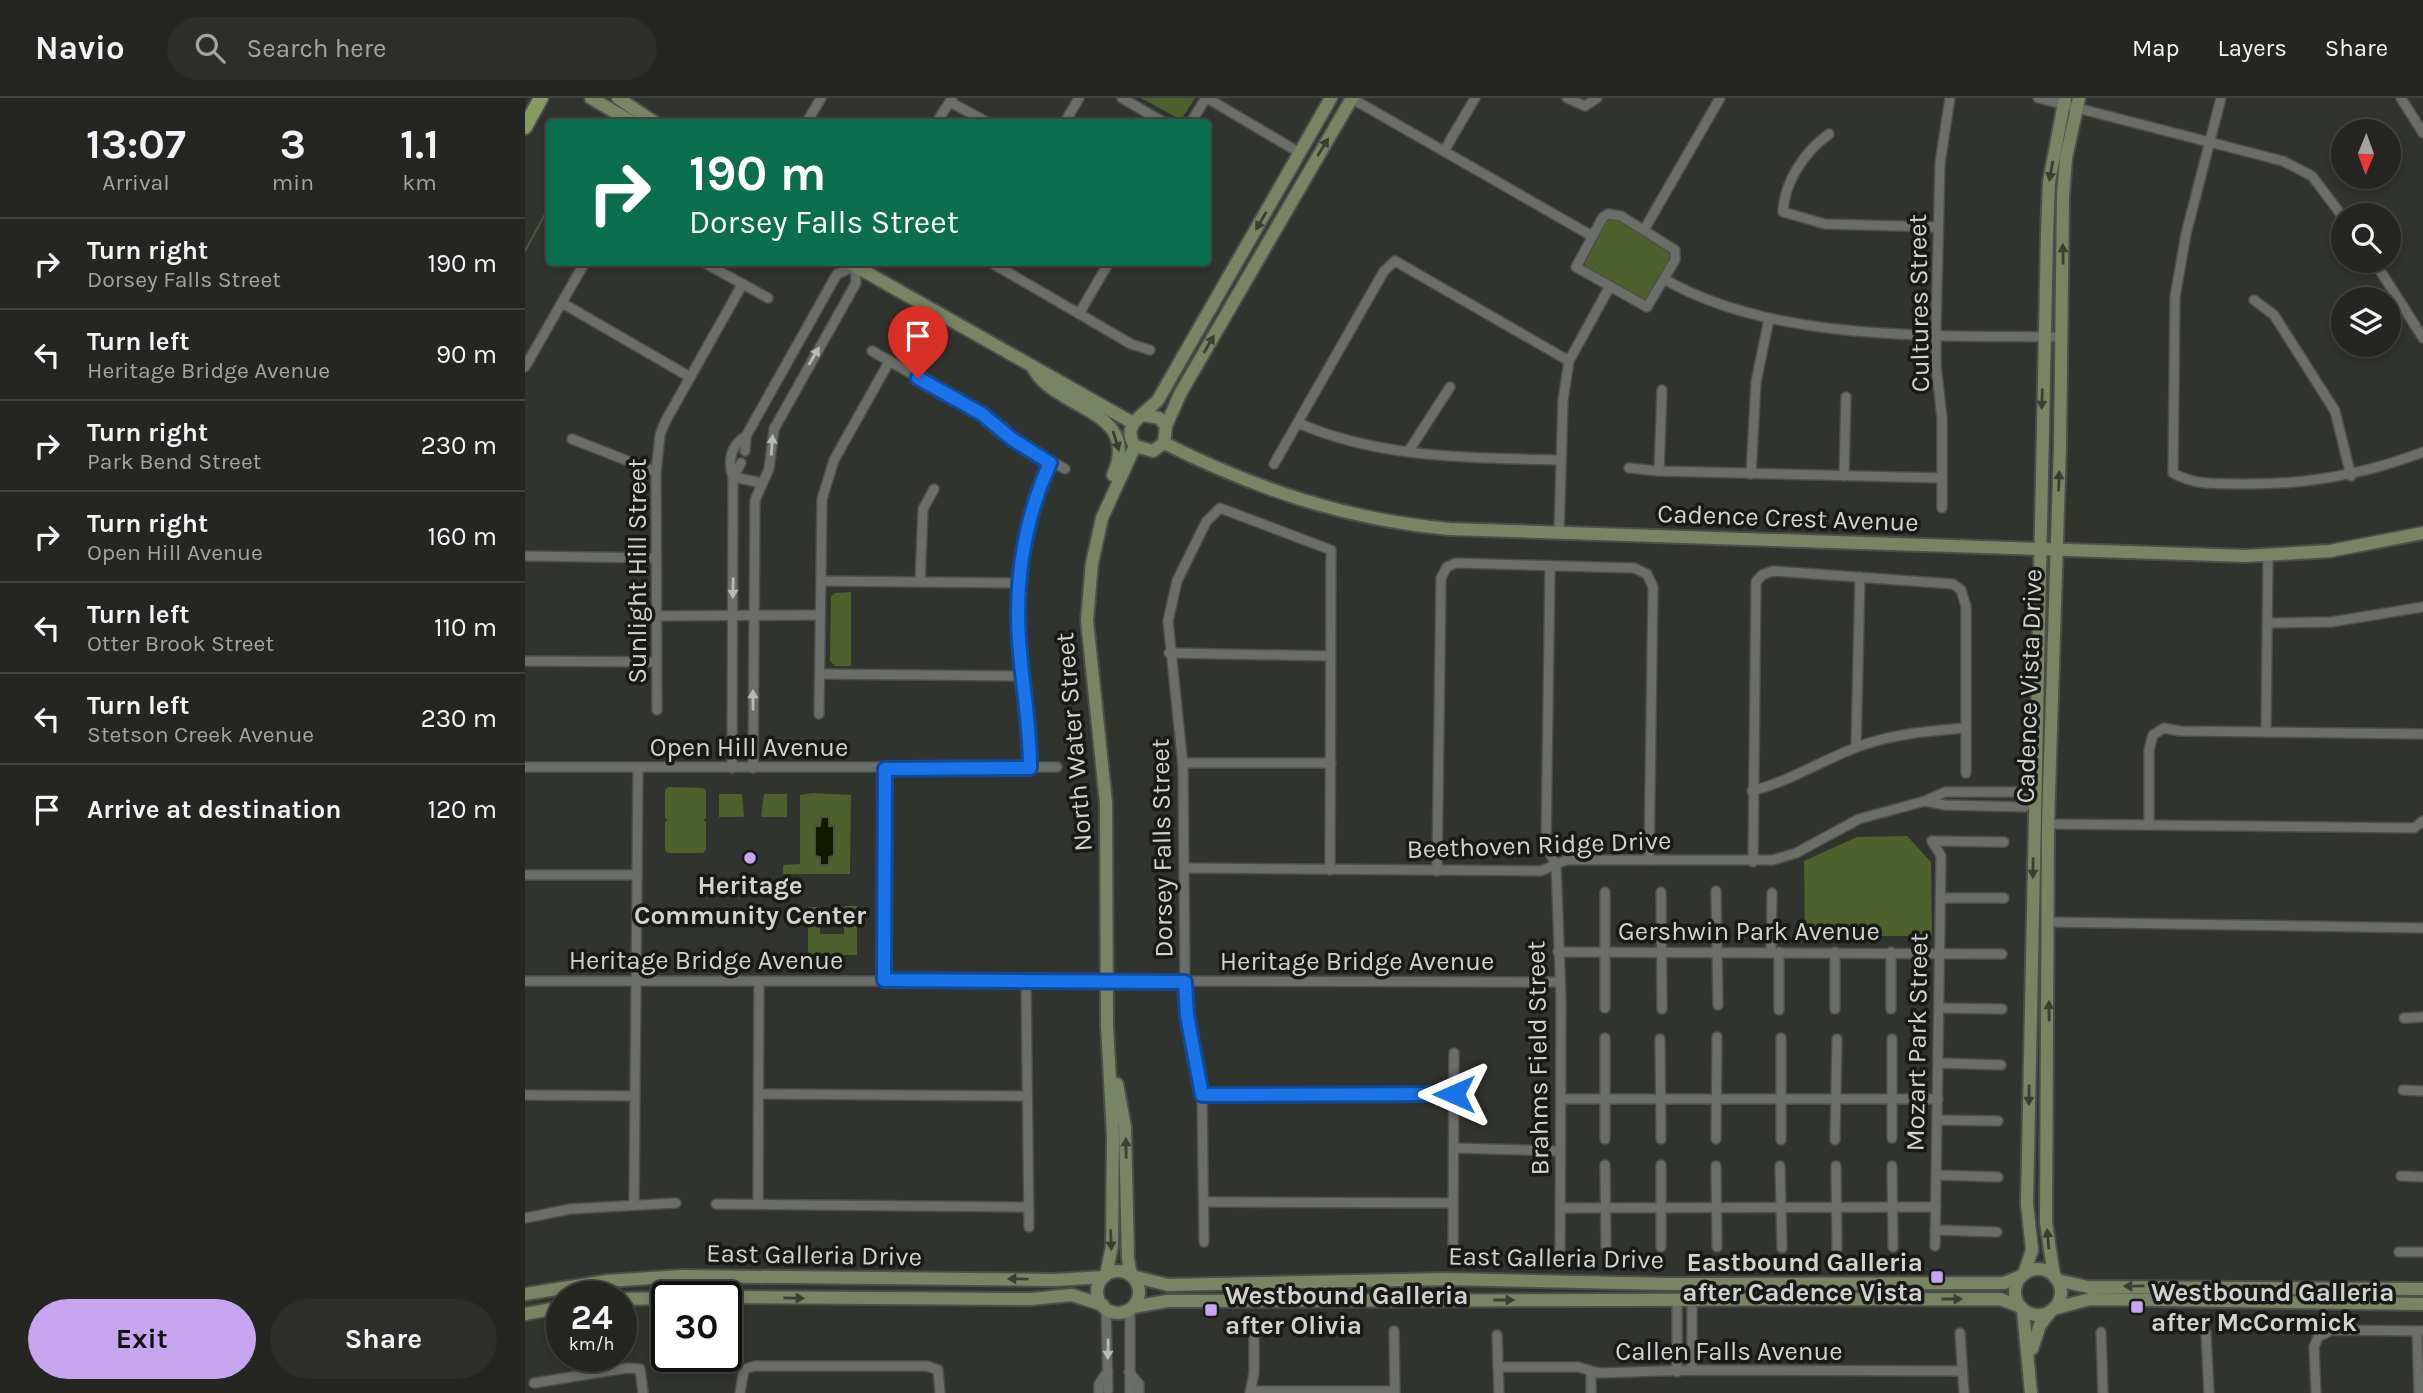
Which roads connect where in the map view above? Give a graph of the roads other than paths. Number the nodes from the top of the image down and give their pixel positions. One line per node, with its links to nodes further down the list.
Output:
1 (541, 98): 29 (main road)
2 (591, 98): 21 (street)
3 (618, 98): 22 (street)
4 (821, 98): 23 (street)
5 (1079, 98): 26 (street)
6 (1122, 98): 27 (street)
7 (1207, 98): 28 (street); 34 (street)
8 (1331, 98): 34 (street)
9 (1352, 98): 33 (street); 71 (street, one-way to 9)
10 (1475, 98): 33 (street)
11 (1567, 98): 12 (street)
12 (1597, 98)
13 (1720, 98): 37 (street)
14 (1950, 98): 36 (street, Cultures Street)
15 (2038, 98): 19 (street)
16 (2221, 98): 32 (street)
17 (2401, 98): 30 (street)
18 (951, 100): 24 (street); 25 (street)
19 (2064, 101): 20 (street); 56 (street, Cadence Vista Drive, one-way to 56)
20 (2078, 103): 32 (street); 57 (street, Cadence Vista Drive, one-way to 20)
21 (627, 119)
22 (650, 119)
23 (809, 119)
24 (939, 119)
25 (982, 119)
26 (1067, 119)
27 (1158, 119)
28 (1193, 119)
29 (525, 127)
30 (2423, 133)
31 (1829, 134): 36 (street)
32 (2210, 142): 35 (street); 89 (street)
33 (1444, 150): 38 (street)
34 (1300, 153): 69 (street, one-way to 69)
35 (2332, 203)
36 (1938, 227): 55 (street, Cultures Street)
37 (1644, 230): 38 (street); 47 (street)
38 (1592, 236): 49 (street)
39 (583, 266): 52 (street)
40 (710, 266): 48 (street)
41 (850, 266): 72 (street)
42 (853, 266): 92 (street, one-way to 42)
43 (857, 266): 63 (street)
44 (997, 266): 53 (street)
45 (1107, 266): 53 (street)
46 (2382, 273): 58 (street)
47 (1664, 279): 49 (street); 54 (street)
48 (742, 285): 50 (street); 65 (street, Sunlight Hill Street)
49 (1610, 286): 61 (street)
50 (768, 298)
51 (2254, 300): 89 (street)
52 (562, 303): 64 (street); 65 (street)
53 (1079, 314): 59 (street)
54 (1769, 319): 55 (street); 87 (street)
55 (1936, 333): 56 (street); 91 (street, Cultures Street)
56 (2044, 337): 57 (street); 98 (street, Cadence Vista Drive, one-way to 98)
57 (2060, 337): 99 (street, Cadence Vista Drive, one-way to 57)
58 (2423, 338)
59 (1150, 350)
60 (871, 351): 62 (street)
61 (1569, 361): 70 (street); 79 (street)
62 (889, 362): 81 (street); 105 (street)
63 (1032, 366): 69 (street); 94 (street, one-way to 94)
64 (525, 367)
65 (690, 377): 86 (street, Sunlight Hill Street)
66 (1450, 387): 77 (street)
67 (1662, 390): 85 (street)
68 (1846, 397): 88 (street)
69 (1138, 419): 71 (street); 75 (street)
70 (1298, 423): 77 (street); 82 (street)
71 (1166, 426): 74 (street)
72 (746, 436): 76 (street); 90 (street)
73 (572, 439): 86 (street)
74 (1164, 443): 75 (street); 96 (street, Cadence Crest Avenue)
75 (1135, 446): 94 (street, North Water Street)
76 (745, 451)
77 (1408, 452): 79 (street)
78 (2423, 452): 89 (street)
79 (1561, 460): 96 (street)
80 (741, 463): 90 (street)
81 (1050, 463): 84 (street); 107 (street)
82 (1274, 464)
83 (1629, 468): 85 (street)
84 (1065, 469)
85 (1659, 471): 87 (street)
86 (656, 472): 102 (street, Sunlight Hill Street)
87 (1751, 474): 88 (street)
88 (1844, 476): 91 (street)
89 (2351, 476)
90 (733, 477): 92 (street); 109 (street, one-way to 109)
91 (1942, 478): 95 (street, Cultures Street)
92 (762, 484): 110 (street)
93 (934, 489): 106 (street)
94 (1107, 504): 195 (street, North Water Street)
95 (1942, 508)
96 (1559, 533): 98 (street, Cadence Crest Avenue)
97 (2423, 533): 101 (street, Cadence Crest Avenue)
98 (2040, 549): 99 (street, Cadence Crest Avenue); 118 (street, Cadence Vista Drive)
99 (2056, 550): 101 (street, Cadence Crest Avenue); 119 (street, Cadence Vista Drive)
100 (525, 556): 102 (street)
101 (2268, 556): 113 (street)
102 (656, 558): 111 (street, Sunlight Hill Street)
103 (1550, 566): 147 (street); 149 (street, Brahms Field Street); 152 (street)
104 (1860, 577): 124 (street); 127 (street); 139 (street)
105 (821, 581): 106 (street); 112 (street)
106 (920, 582): 107 (street)
107 (1020, 583): 121 (street)
108 (2423, 607): 113 (street)
109 (732, 614): 110 (street); 111 (street); 133 (street)
110 (753, 614): 112 (street); 134 (street, one-way to 110)
111 (657, 615): 117 (street, Sunlight Hill Street)
112 (820, 615): 120 (street)
113 (2269, 623): 125 (street)
114 (1169, 653): 115 (street); 115 (street, Dorsey Falls Street); 128 (street, Dorsey Falls Street)
115 (1331, 656): 129 (street)
116 (525, 661): 117 (street)
117 (656, 662): 122 (street, Sunlight Hill Street)
118 (2037, 664): 119 (street); 140 (street, Cadence Vista Drive)
119 (2052, 671): 138 (street, Cadence Vista Drive)
120 (821, 674): 121 (street); 123 (street)
121 (1023, 676): 135 (street)
122 (657, 710)
123 (819, 714)
124 (1964, 728): 127 (street); 137 (street)
125 (2266, 732): 126 (street); 144 (street)
126 (2423, 734)
127 (1856, 747): 139 (street)
128 (1183, 763): 129 (street); 150 (street, Dorsey Falls Street)
129 (1331, 764): 151 (street)
130 (525, 767): 132 (street, Open Hill Avenue)
131 (1057, 767): 135 (street, Open Hill Avenue)
132 (638, 768): 133 (street, Open Hill Avenue); 154 (street)
133 (732, 768): 134 (street, Open Hill Avenue)
134 (753, 768): 136 (street, Open Hill Avenue)
135 (1030, 768): 136 (street, Open Hill Avenue)
136 (885, 769): 172 (street)
137 (1966, 773)
138 (2049, 784): 140 (street); 143 (street, Cadence Vista Drive)
139 (1752, 791): 148 (street)
140 (2034, 799): 141 (street, Beethoven Ridge Drive); 141 (street, Beethoven Ridge Drive); 146 (street); 266 (street, Cadence Vista Drive, one-way to 266)
141 (1925, 801): 148 (street, Beethoven Ridge Drive)
142 (2423, 821): 144 (street)
143 (2048, 824): 144 (street); 146 (street, Cadence Vista Drive)
144 (2149, 825)
145 (2004, 842): 159 (street, Mozart Park Street)
146 (2048, 850): 161 (street, Cadence Vista Drive)
147 (1649, 860): 148 (street, Beethoven Ridge Drive); 149 (street, Beethoven Ridge Drive)
148 (1753, 862)
149 (1556, 864): 152 (street, Beethoven Ridge Drive); 163 (street, Brahms Field Street)
150 (1184, 868): 151 (street, Beethoven Ridge Drive); 177 (street, Dorsey Falls Street)
151 (1331, 870): 152 (street, Beethoven Ridge Drive)
152 (1437, 871)
153 (525, 875): 154 (street)
154 (637, 875): 176 (street)
155 (1716, 891): 166 (street)
156 (1605, 892): 164 (street)
157 (1661, 892): 165 (street)
158 (1772, 893): 167 (street)
159 (1940, 898): 160 (street); 170 (street, Mozart Park Street)
160 (2004, 898)
161 (2047, 922): 162 (street); 269 (street, Cadence Vista Drive, one-way to 161)
162 (2423, 928)
163 (1558, 951): 164 (street, Gershwin Park Avenue); 178 (street, Brahms Field Street)
164 (1605, 952): 165 (street, Gershwin Park Avenue); 180 (street)
165 (1661, 952): 166 (street, Gershwin Park Avenue); 182 (street)
166 (1717, 952): 167 (street, Gershwin Park Avenue); 179 (street)
167 (1775, 952): 168 (street, Gershwin Park Avenue); 186 (street)
168 (1835, 952): 169 (street, Gershwin Park Avenue); 183 (street)
169 (1891, 952): 170 (street, Gershwin Park Avenue); 184 (street)
170 (1939, 952): 171 (street, Gershwin Park Avenue); 181 (street, Mozart Park Street)
171 (2002, 954)
172 (884, 980): 174 (street, Heritage Bridge Avenue); 175 (street, Heritage Bridge Avenue)
173 (525, 981): 176 (street, Heritage Bridge Avenue)
174 (759, 981): 176 (street, Heritage Bridge Avenue); 201 (street)
175 (1026, 981): 177 (street, Heritage Bridge Avenue, bridge); 206 (street)
176 (636, 982): 205 (street)
177 (1185, 982): 178 (street, Heritage Bridge Avenue); 203 (street, Dorsey Falls Street)
178 (1558, 982): 207 (street, Brahms Field Street)
179 (1718, 1005)
180 (1605, 1008)
181 (1939, 1008): 185 (street); 197 (street, Mozart Park Street)
182 (1661, 1009)
183 (1835, 1009)
184 (1891, 1009)
185 (2002, 1009)
186 (1779, 1010)
187 (2404, 1017): 188 (street)
188 (2423, 1017)
189 (1717, 1037): 210 (street)
190 (1605, 1038): 208 (street)
191 (1781, 1038): 211 (street)
192 (1660, 1039): 209 (street)
193 (1836, 1039): 212 (street)
194 (1892, 1039): 213 (street)
195 (1108, 1042): 267 (street, North Water Street, one-way to 267); 268 (street, North Water Street, one-way to 195)
196 (1454, 1053): 202 (street)
197 (1938, 1063): 198 (street); 214 (street, Mozart Park Street)
198 (2001, 1065)
199 (2403, 1090): 200 (street)
200 (2423, 1091)
201 (759, 1094): 206 (street); 240 (street)
202 (1454, 1094): 203 (street); 223 (street)
203 (1202, 1095): 235 (street, Dorsey Falls Street)
204 (525, 1096): 205 (street)
205 (635, 1096): 236 (street)
206 (1026, 1096): 241 (street)
207 (1561, 1099): 208 (street); 224 (street, Brahms Field Street)
208 (1605, 1099): 209 (street); 218 (street)
209 (1660, 1099): 210 (street); 219 (street)
210 (1716, 1099): 211 (street); 220 (street)
211 (1781, 1099): 212 (street); 221 (street)
212 (1836, 1099): 213 (street); 222 (street)
213 (1892, 1099): 214 (street); 217 (street)
214 (1938, 1099): 215 (street, Mozart Park Street)
215 (1938, 1120): 216 (street); 231 (street, Mozart Park Street)
216 (1998, 1121)
217 (1892, 1138)
218 (1605, 1139)
219 (1661, 1139)
220 (1716, 1139)
221 (1780, 1140)
222 (1835, 1140)
223 (1454, 1148): 224 (street); 238 (street)
224 (1560, 1151): 248 (street, Brahms Field Street)
225 (1605, 1165): 249 (street)
226 (1661, 1165): 242 (street)
227 (1716, 1166): 243 (street)
228 (1780, 1166): 244 (street)
229 (1836, 1166): 245 (street)
230 (1892, 1166): 246 (street)
231 (1937, 1175): 233 (street); 247 (street, Mozart Park Street)
232 (2401, 1176): 234 (street)
233 (1998, 1177)
234 (2423, 1177)
235 (1204, 1202): 238 (street); 254 (street, Dorsey Falls Street)
236 (634, 1203): 237 (street); 250 (street)
237 (676, 1203)
238 (1453, 1203): 260 (street)
239 (716, 1204): 240 (street)
240 (758, 1204): 241 (street)
241 (1028, 1207): 251 (street)
242 (1661, 1207): 243 (street); 249 (street); 257 (street)
243 (1716, 1207): 244 (street); 258 (street)
244 (1781, 1207): 245 (street); 261 (street)
245 (1837, 1207): 246 (street); 262 (street)
246 (1893, 1207): 247 (street); 259 (street)
247 (1936, 1207): 252 (street, Mozart Park Street)
248 (1560, 1208): 249 (street); 263 (street, Brahms Field Street)
249 (1606, 1208): 255 (street)
250 (525, 1217)
251 (1029, 1227)
252 (1935, 1230): 253 (street); 256 (street, Mozart Park Street)
253 (1997, 1232)
254 (1204, 1242)
255 (1606, 1246)
256 (1935, 1246)
257 (1661, 1247)
258 (1717, 1247)
259 (1893, 1247)
260 (1453, 1248)
261 (1782, 1248)
262 (1837, 1249)
263 (1560, 1251)
264 (2399, 1252): 265 (street)
265 (2423, 1252)
266 (2022, 1275): 268 (street, East Galleria Drive); 269 (street); 278 (street)
267 (1104, 1276): 268 (street); 271 (street, East Galleria Drive, one-way to 271); 276 (street)
268 (1131, 1276): 277 (street)
269 (2055, 1278): 270 (street, one-way to 269); 280 (street)
270 (2423, 1289)
271 (525, 1294)
272 (742, 1297): 276 (street, East Galleria Drive, one-way to 276)
273 (1677, 1299): 274 (street, East Galleria Drive); 277 (street, East Galleria Drive, one-way to 273); 295 (street)
274 (1692, 1299): 278 (street, East Galleria Drive, one-way to 278); 291 (street)
275 (2423, 1304): 280 (street)
276 (1104, 1307): 277 (street); 297 (street, one-way to 297)
277 (1131, 1308): 293 (street)
278 (2021, 1308): 280 (street); 289 (street)
279 (546, 1310): 281 (street)
280 (2052, 1310): 289 (street)
281 (525, 1314)
282 (1394, 1331): 299 (street)
283 (2420, 1331): 311 (street); 312 (street)
284 (1254, 1332): 298 (street)
285 (2101, 1332): 309 (street)
286 (1960, 1333): 292 (street)
287 (2206, 1333): 310 (street)
288 (1497, 1335): 290 (street)
289 (2030, 1361): 308 (street)
290 (1498, 1367): 294 (street, Callen Falls Avenue); 305 (street)
291 (1692, 1370): 292 (street, Callen Falls Avenue); 295 (street, Callen Falls Avenue)
292 (1962, 1371): 307 (street)
293 (1129, 1372): 303 (street); 304 (street)
294 (1591, 1372): 295 (street, Callen Falls Avenue); 306 (street)
295 (1677, 1372)
296 (534, 1382): 300 (street)
297 (1103, 1391)
298 (1250, 1392): 299 (street)
299 (1395, 1392)
300 (643, 1393)
301 (740, 1393): 302 (street)
302 (940, 1393)
303 (1129, 1393)
304 (1139, 1393)
305 (1499, 1393)
306 (1591, 1393)
307 (1964, 1393)
308 (2031, 1393)
309 (2103, 1393)
310 (2209, 1393)
311 (2316, 1393)
312 (2419, 1393)

